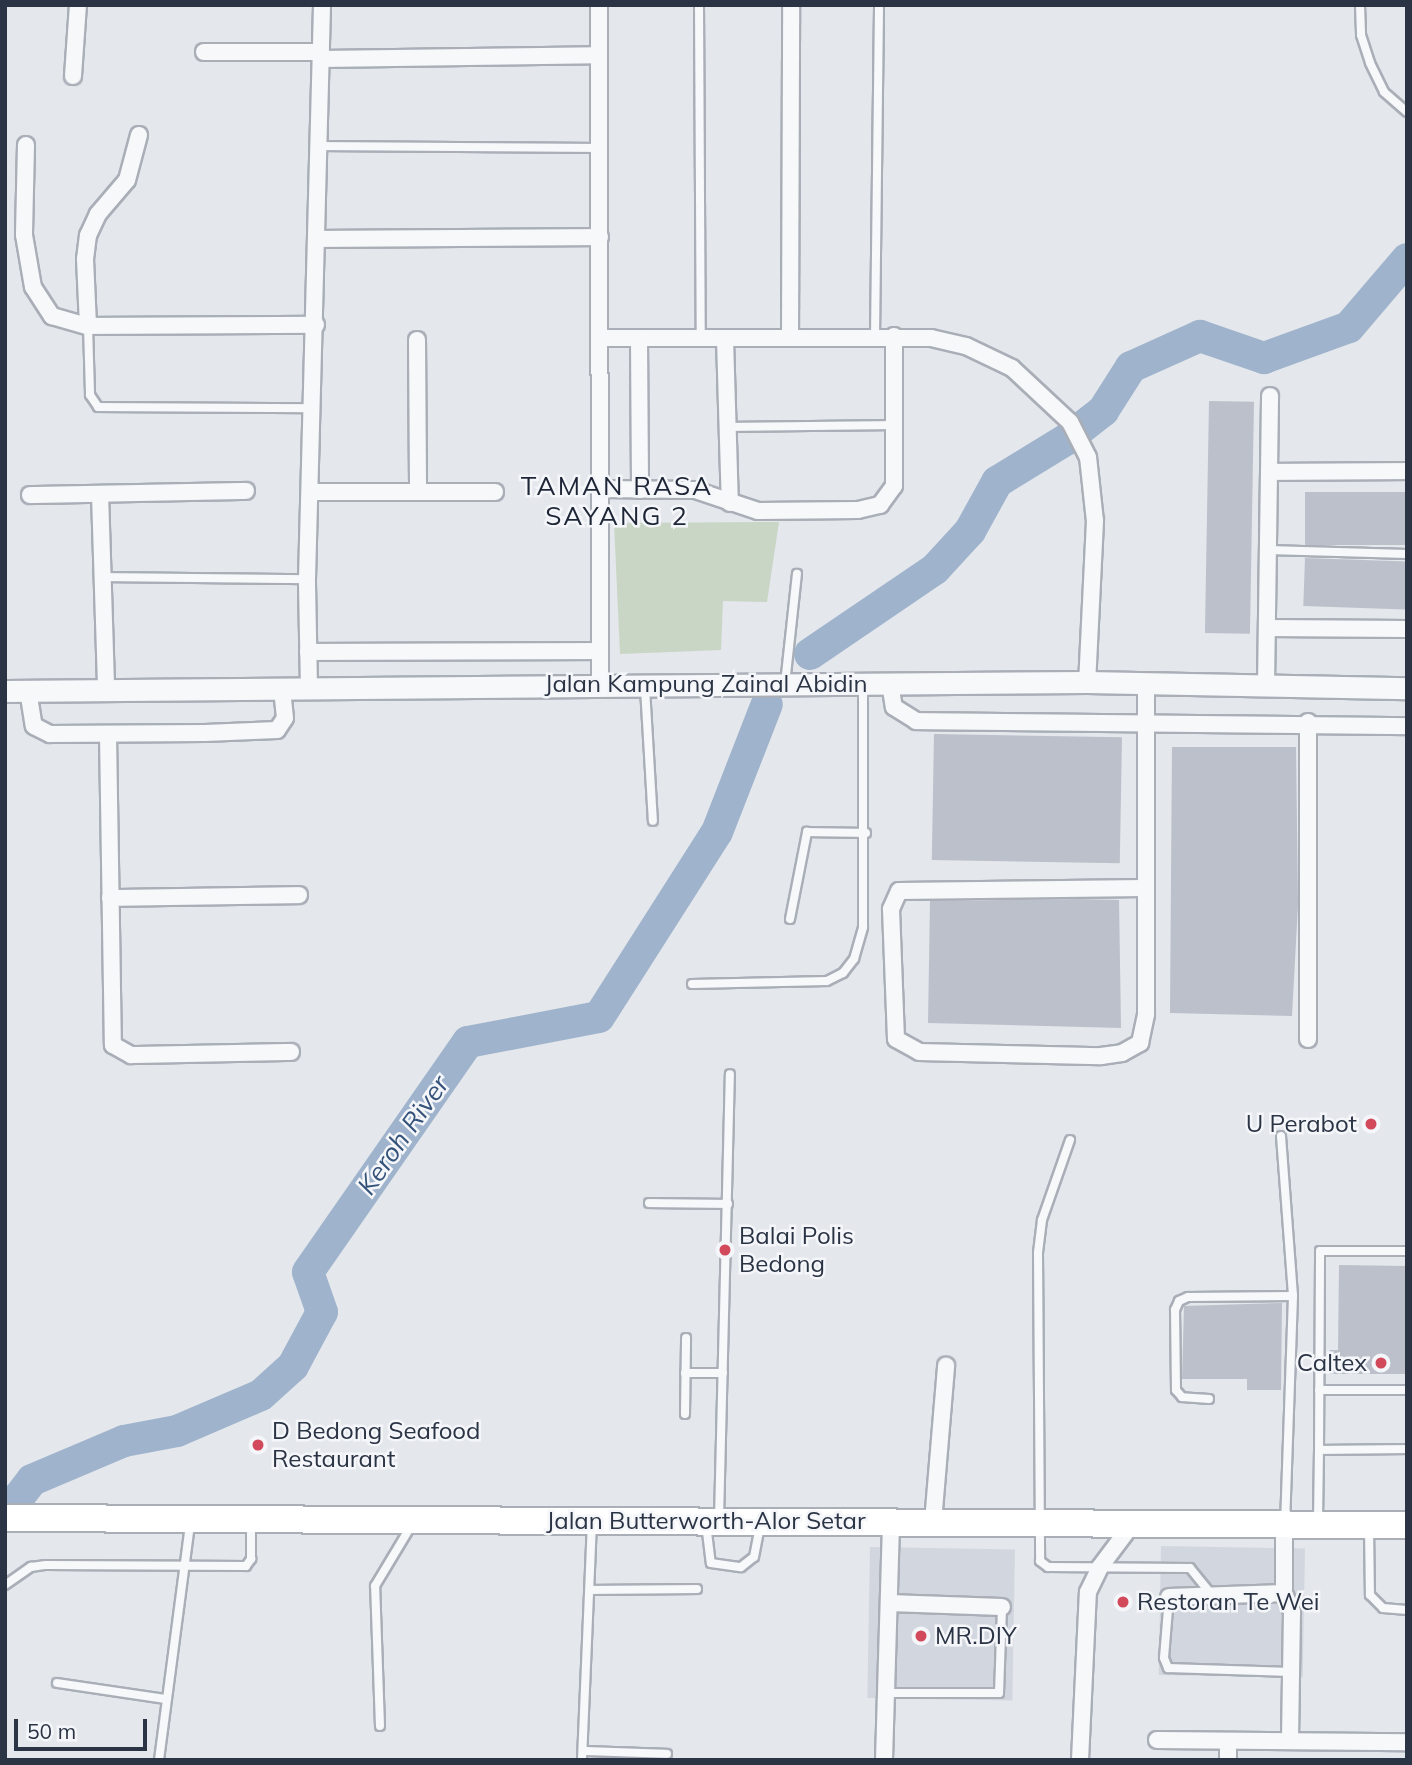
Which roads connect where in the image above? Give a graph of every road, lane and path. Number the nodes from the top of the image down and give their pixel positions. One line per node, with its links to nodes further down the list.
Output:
1 (78, 5): 11 (street)
2 (321, 5): 10 (street)
3 (599, 5): 9 (street)
4 (699, 5): 24 (lane)
5 (791, 5): 25 (street)
6 (879, 5): 21 (lane)
7 (1360, 5): 12 (lane)
8 (204, 52): 10 (street)
9 (597, 55): 10 (street); 16 (street)
10 (321, 56): 15 (street)
11 (74, 76)
12 (1407, 112)
13 (139, 135): 19 (street)
14 (26, 145): 19 (street)
15 (320, 146): 16 (lane); 18 (street)
16 (598, 148): 17 (street)
17 (600, 237): 18 (street); 23 (street)
18 (319, 239): 20 (street)
19 (88, 326): 20 (street); 30 (lane)
20 (316, 326): 30 (street)
21 (875, 336): 22 (street); 25 (street)
22 (894, 336): 31 (street); 53 (street)
23 (600, 338): 26 (street); 35 (street)
24 (701, 338): 26 (street); 27 (street)
25 (790, 338): 27 (street)
26 (639, 339): 36 (street)
27 (725, 339): 32 (street)
28 (416, 340): 39 (street)
29 (1270, 396): 34 (street)
30 (312, 408): 38 (street)
31 (894, 425): 32 (lane); 43 (street)
32 (727, 428): 43 (street)
33 (1407, 471): 34 (street)
34 (1269, 472): 44 (street)
35 (601, 489): 36 (street); 51 (street)
36 (640, 490): 43 (street)
37 (246, 491): 41 (street)
38 (311, 492): 39 (street); 48 (street)
39 (418, 492): 40 (street)
40 (495, 492)
41 (100, 494): 42 (street); 47 (street)
42 (30, 495)
43 (730, 503)
44 (1268, 550): 45 (lane); 49 (street)
45 (1407, 554)
46 (797, 574): 57 (lane)
47 (102, 577): 48 (lane); 65 (street)
48 (307, 579): 52 (street)
49 (1267, 628): 50 (street); 60 (street)
50 (1407, 629)
51 (600, 651): 52 (street); 58 (street)
52 (308, 652): 62 (street)
53 (1087, 681): 55 (street, Jalan Kampung Zainal Abidin); 56 (street, Jalan Kampung Zainal Abidin)
54 (863, 683): 55 (street, Jalan Kampung Zainal Abidin); 57 (street, Jalan Kampung Zainal Abidin); 72 (lane)
55 (890, 683): 68 (street)
56 (1146, 683): 60 (street, Jalan Kampung Zainal Abidin); 68 (street)
57 (785, 684): 59 (street, Jalan Kampung Zainal Abidin)
58 (600, 685): 59 (street, Jalan Kampung Zainal Abidin); 62 (street, Jalan Kampung Zainal Abidin)
59 (645, 685): 71 (lane)
60 (1266, 687): 63 (street, Jalan Kampung Zainal Abidin)
61 (282, 688): 62 (street, Jalan Kampung Zainal Abidin); 65 (street, Jalan Kampung Zainal Abidin); 70 (street)
62 (309, 688)
63 (1407, 688)
64 (28, 690): 65 (street, Jalan Kampung Zainal Abidin); 66 (street, Jalan Kampung Zainal Abidin); 70 (street)
65 (106, 690)
66 (5, 691)
67 (1308, 722): 68 (street); 69 (street); 78 (street)
68 (1146, 723): 73 (street)
69 (1407, 726)
70 (108, 734): 75 (street)
71 (653, 821)
72 (866, 833): 76 (lane); 77 (lane)
73 (1144, 888): 73 (street)
74 (299, 895): 75 (street)
75 (110, 898): 79 (street)
76 (790, 919)
77 (692, 984)
78 (1308, 1039)
79 (291, 1052)
80 (730, 1074): 84 (lane)
81 (1281, 1136): 86 (lane)
82 (1070, 1140): 106 (lane)
83 (649, 1203): 84 (lane)
84 (728, 1204): 90 (lane)
85 (1407, 1251): 91 (lane)
86 (1293, 1296): 93 (lane); 108 (lane)
87 (686, 1338): 89 (lane)
88 (946, 1366): 105 (street)
89 (685, 1373): 90 (lane); 94 (lane)
90 (723, 1373): 102 (lane)
91 (1319, 1390): 92 (lane); 95 (lane)
92 (1407, 1390)
93 (1209, 1399)
94 (685, 1413)
95 (1319, 1450): 96 (lane); 109 (lane)
96 (1407, 1450)
97 (5, 1518): 98 (main road, Jalan Butterworth-Alor Setar)
98 (190, 1519): 99 (main road, Jalan Butterworth-Alor Setar); 112 (lane)
99 (251, 1519): 100 (main road, Jalan Butterworth-Alor Setar); 112 (lane)
100 (415, 1520): 101 (main road, Jalan Butterworth-Alor Setar); 127 (lane)
101 (593, 1521): 102 (main road, Jalan Butterworth-Alor Setar); 116 (lane)
102 (713, 1521): 103 (main road, Jalan Butterworth-Alor Setar); 103 (lane)
103 (761, 1522): 104 (main road, Jalan Butterworth-Alor Setar)
104 (891, 1522): 105 (main road, Jalan Butterworth-Alor Setar); 120 (street)
105 (933, 1522): 106 (main road, Jalan Butterworth-Alor Setar)
106 (1039, 1523): 107 (main road, Jalan Butterworth-Alor Setar); 113 (lane)
107 (1132, 1523): 108 (main road, Jalan Butterworth-Alor Setar); 113 (street)
108 (1284, 1524): 109 (main road, Jalan Butterworth-Alor Setar); 118 (street)
109 (1318, 1524): 110 (main road, Jalan Butterworth-Alor Setar)
110 (1369, 1524): 111 (main road, Jalan Butterworth-Alor Setar); 122 (lane)
111 (1407, 1525)
112 (185, 1567): 114 (lane); 126 (lane)
113 (1100, 1567): 117 (lane); 136 (street)
114 (5, 1585)
115 (697, 1589): 116 (lane)
116 (590, 1590): 133 (lane)
117 (1210, 1593): 118 (street); 119 (street)
118 (1284, 1593): 123 (street)
119 (1169, 1597): 123 (lane)
120 (889, 1603): 121 (street); 125 (street)
121 (1002, 1607): 125 (lane)
122 (1407, 1610)
123 (1291, 1672): 130 (street)
124 (57, 1683): 126 (lane)
125 (886, 1693): 135 (street)
126 (165, 1699): 134 (lane)
127 (380, 1726)
128 (1157, 1740): 129 (street)
129 (1228, 1741): 130 (street); 137 (street)
130 (1290, 1741): 131 (street)
131 (1403, 1742): 138 (street)
132 (667, 1754): 133 (lane)
133 (582, 1756)
134 (159, 1760)
135 (884, 1760)
136 (1080, 1760)
137 (1228, 1760)
138 (1398, 1760)

